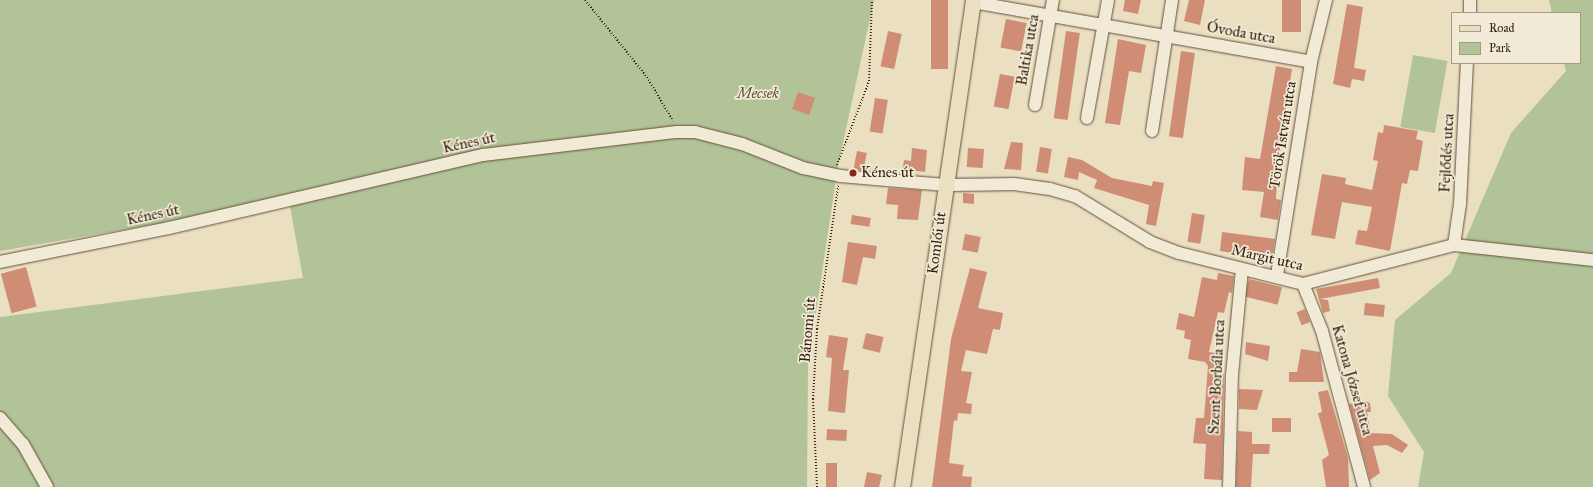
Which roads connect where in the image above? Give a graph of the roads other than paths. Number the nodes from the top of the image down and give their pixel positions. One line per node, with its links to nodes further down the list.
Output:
1 (1053, 0): 8 (street, Baltika utca)
2 (1108, 0): 9 (street)
3 (1172, 0): 10 (street)
4 (1326, 0): 11 (street, Török István utca)
5 (1470, 0): 7 (street)
6 (972, 1): 8 (street, Óvoda utca); 16 (main road, Komlói út)
7 (1470, 12)
8 (1050, 15): 9 (street, Óvoda utca); 13 (street, Baltika utca)
9 (1104, 26): 10 (street, Óvoda utca); 14 (street)
10 (1166, 36): 11 (street, Óvoda utca); 15 (street)
11 (1311, 62): 21 (street, Török István utca)
12 (1467, 64): 17 (street, Fejlődés utca)
13 (1035, 105)
14 (1087, 118)
15 (1152, 131)
16 (946, 184): 19 (street, Kénes út); 20 (street, Margit utca); 25 (main road, Komlói út)
17 (1454, 245): 18 (street, Margit utca); 22 (street, Margit utca)
18 (1593, 260)
19 (0, 262)
20 (1242, 269): 21 (street, Margit utca); 26 (street, Szent Borbála utca)
21 (1277, 275): 22 (street, Margit utca)
22 (1303, 284): 27 (street, Katona József utca)
23 (0, 418): 24 (street)
24 (47, 487)
25 (902, 487)
26 (1229, 487)
27 (1364, 487)

